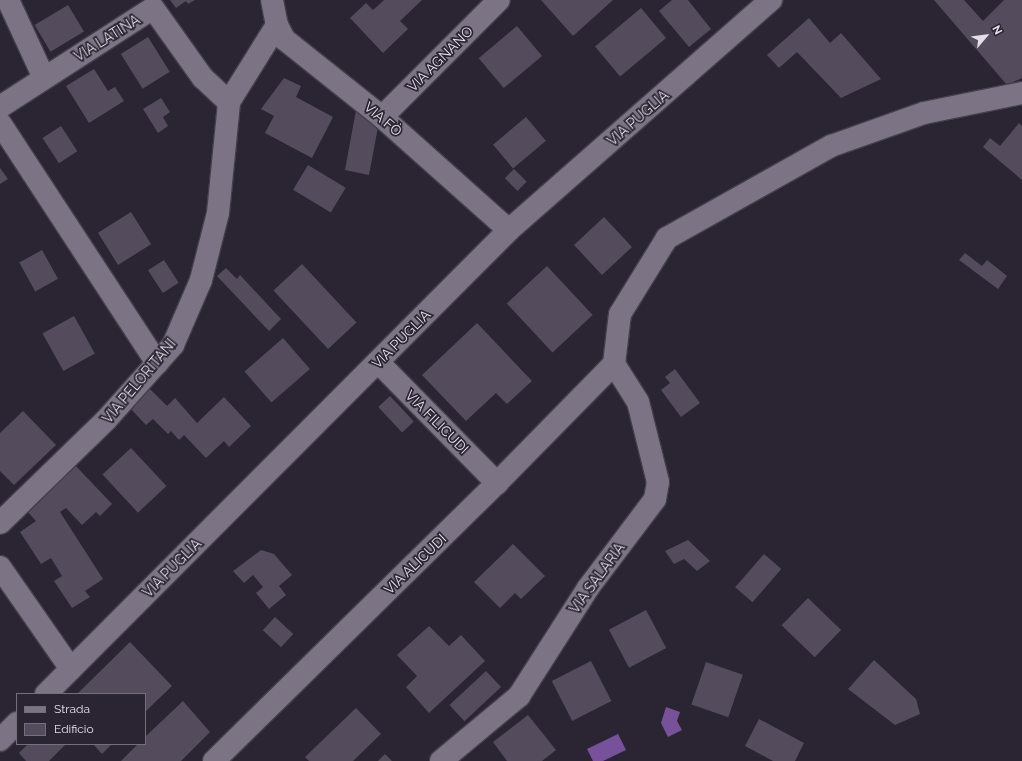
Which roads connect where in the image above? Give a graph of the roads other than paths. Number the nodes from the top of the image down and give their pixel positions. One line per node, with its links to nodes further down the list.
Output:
1 (8, 0): 6 (street)
2 (272, 0): 5 (street, VIA FÒ)
3 (498, 0): 10 (street, VIA AGNANO)
4 (772, 0): 12 (street, VIA PUGLIA)
5 (277, 25): 8 (street, VIA PELORITANI); 10 (street, VIA FÒ)
6 (44, 78): 8 (street, VIA LATINA); 9 (street, VIA LATINA)
7 (1022, 93): 15 (street)
8 (229, 102): 14 (street, VIA PELORITANI)
9 (0, 107)
10 (382, 117): 12 (street, VIA FÒ)
11 (0, 123): 14 (street)
12 (510, 230): 13 (street, VIA PUGLIA)
13 (378, 362): 16 (street, VIA FILICUDI); 19 (street, VIA PUGLIA)
14 (157, 363): 17 (street, VIA PELORITANI)
15 (614, 364): 16 (street, VIA ALICUDI); 24 (street, VIA SALARIA)
16 (497, 483): 23 (street, VIA ALICUDI)
17 (0, 523)
18 (0, 567): 19 (street)
19 (71, 669): 20 (street, VIA PUGLIA)
20 (47, 693)
21 (16, 724): 22 (street)
22 (0, 740)
23 (214, 761)
24 (441, 761)

